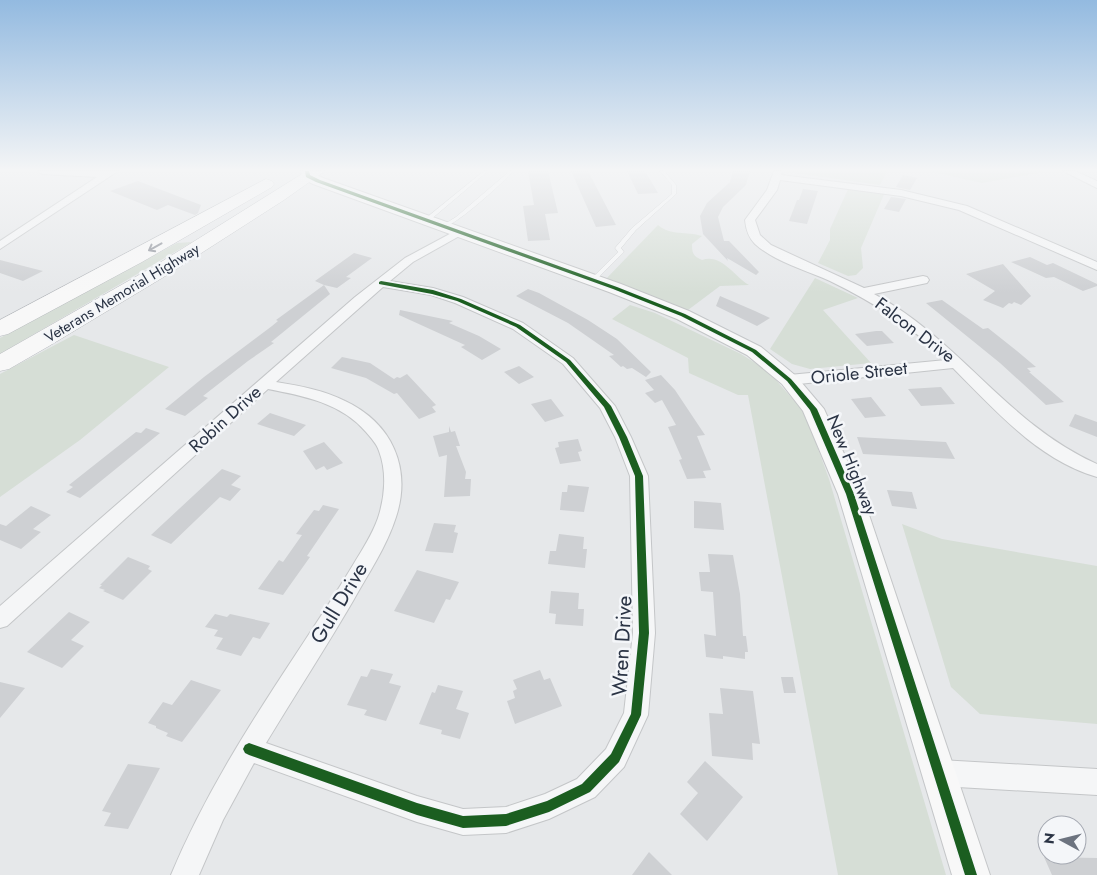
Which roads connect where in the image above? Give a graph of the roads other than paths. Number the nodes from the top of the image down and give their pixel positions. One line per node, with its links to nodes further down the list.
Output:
1 (51, 212): 11 (street)
2 (225, 212): 17 (highway, Veterans Memorial Highway, one-way to 17)
3 (247, 212): 19 (highway, Veterans Memorial Highway)
4 (408, 212): 10 (street, New Highway)
5 (455, 212): 10 (lane)
6 (463, 212): 10 (lane)
7 (654, 212): 13 (lane)
8 (756, 212): 16 (street, Falcon Drive)
9 (974, 212): 12 (street)
10 (444, 226): 13 (street, New Highway); 15 (street, Robin Drive)
11 (0, 246)
12 (1097, 266)
13 (593, 280): 20 (street, New Highway)
14 (923, 280): 16 (street)
15 (381, 283): 21 (street, Robin Drive); 24 (street, Wren Drive)
16 (864, 292): 18 (street, Falcon Drive)
17 (0, 329)
18 (958, 363): 20 (street, Oriole Street); 22 (street, Falcon Drive)
19 (0, 364)
20 (789, 380): 25 (street, New Highway)
21 (264, 384): 23 (street, Robin Drive); 24 (street, Gull Drive)
22 (1097, 471)
23 (0, 619)
24 (249, 749): 27 (street, Gull Drive)
25 (940, 773): 26 (street); 28 (street, New Highway)
26 (1097, 782)
27 (185, 875)
28 (971, 875)

